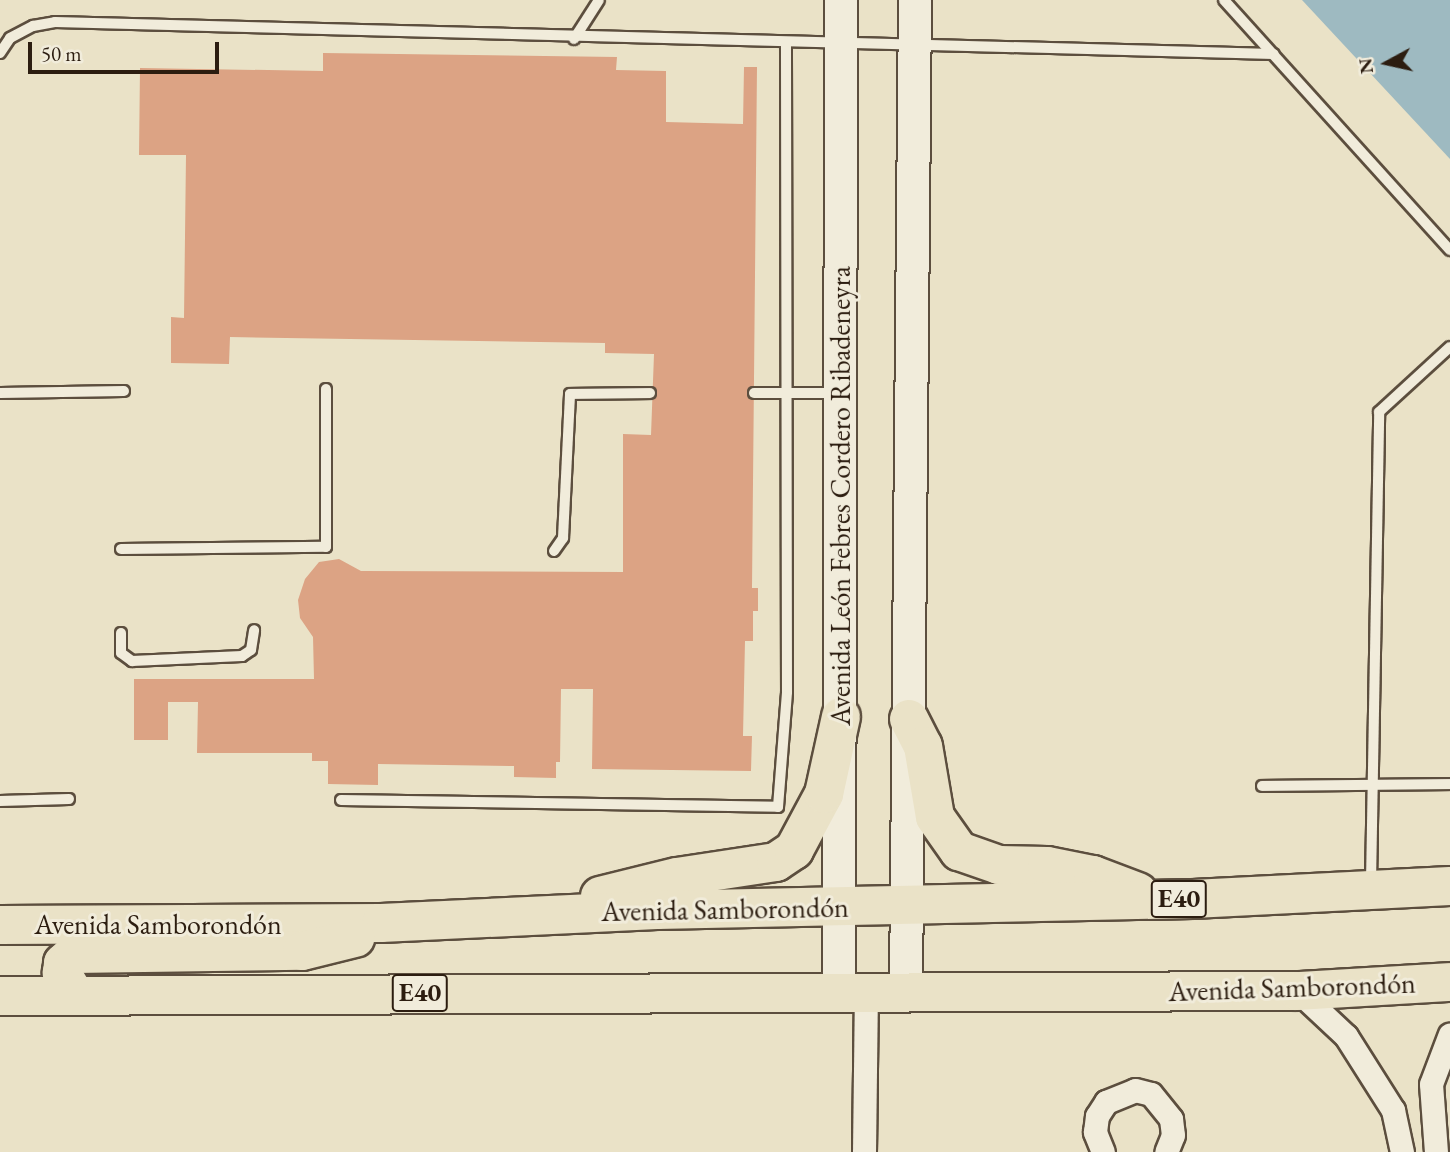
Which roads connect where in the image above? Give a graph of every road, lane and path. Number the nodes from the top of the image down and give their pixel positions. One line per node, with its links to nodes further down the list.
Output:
1 (599, 0): 5 (lane)
2 (841, 0): 7 (street, Avenida León Febres Cordero Ribadeneyra)
3 (915, 0): 8 (street)
4 (1224, 0): 10 (lane)
5 (574, 39): 6 (lane); 9 (lane)
6 (786, 43): 7 (lane); 18 (lane)
7 (842, 44): 8 (lane); 19 (street, Avenida León Febres Cordero Ribadeneyra)
8 (915, 45): 10 (lane); 25 (street)
9 (0, 53)
10 (1274, 54): 11 (lane)
11 (1450, 250)
12 (1450, 347): 27 (lane)
13 (326, 389): 20 (lane)
14 (124, 391): 15 (lane)
15 (0, 393)
16 (650, 393): 21 (lane)
17 (754, 393): 18 (lane)
18 (786, 393): 19 (lane); 32 (lane)
19 (838, 393): 24 (street, Avenida León Febres Cordero Ribadeneyra)
20 (121, 548)
21 (554, 551)
22 (254, 630): 23 (lane)
23 (121, 633)
24 (841, 717): 33 (highway); 38 (street, Avenida León Febres Cordero Ribadeneyra)
25 (909, 719): 36 (highway); 37 (street)
26 (1450, 784): 27 (lane)
27 (1372, 785): 28 (lane); 35 (lane)
28 (1262, 786)
29 (69, 799): 31 (lane)
30 (341, 800): 32 (lane)
31 (0, 801)
32 (778, 807): 33 (lane)
33 (804, 810): 39 (highway)
34 (1450, 886): 35 (highway, Avenida Samborondón / E40)
35 (1371, 890): 36 (highway, Avenida Samborondón / E40)
36 (1160, 900): 37 (highway, Avenida Samborondón / E40)
37 (908, 905): 38 (highway, Avenida Samborondón / E40); 43 (street)
38 (839, 906): 39 (highway, Avenida Samborondón / E40); 44 (street, Avenida León Febres Cordero Ribadeneyra)
39 (570, 913): 40 (highway, Avenida Samborondón / E40)
40 (381, 923): 41 (highway, Avenida Samborondón / E40); 46 (highway)
41 (0, 925)
42 (1450, 982): 45 (highway, Avenida Samborondón / E40)
43 (905, 990): 44 (highway, Avenida Samborondón / E40); 45 (highway, Avenida Samborondón / E40)
44 (853, 991): 46 (highway, Avenida Samborondón / E40); 51 (street)
45 (1298, 991): 50 (street)
46 (75, 995): 47 (highway, Avenida Samborondón / E40)
47 (0, 996)
48 (1450, 1034): 49 (street)
49 (1431, 1084): 50 (street); 55 (street)
50 (1384, 1096): 54 (street)
51 (864, 1152)
52 (1103, 1152): 53 (street)
53 (1166, 1152)
54 (1402, 1152)
55 (1436, 1152)

